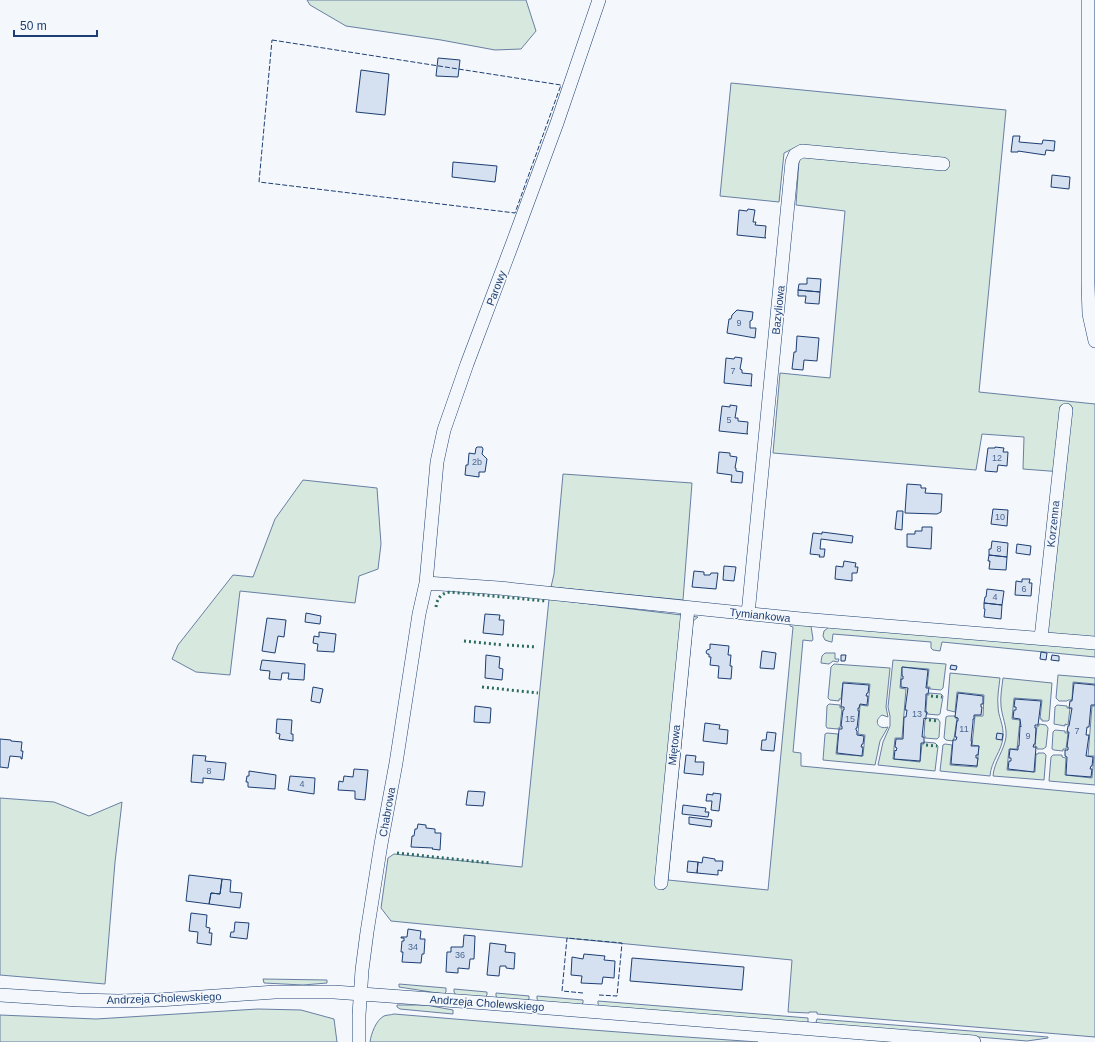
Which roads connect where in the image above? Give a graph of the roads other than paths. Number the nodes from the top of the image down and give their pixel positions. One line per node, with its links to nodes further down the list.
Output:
1 (599, 0): 6 (street, Parowy)
2 (1088, 0): 4 (street)
3 (943, 164): 8 (street, Bazyliowa)
4 (1094, 335)
5 (1066, 410): 9 (street, Korzenna)
6 (426, 583): 7 (street, Tymiankowa); 12 (street, Chabrowa)
7 (688, 608): 8 (street, Tymiankowa); 11 (street, Miętowa)
8 (748, 614): 9 (street, Tymiankowa)
9 (1041, 638): 10 (street, Tymiankowa)
10 (1095, 643)
11 (661, 883)
12 (360, 994): 13 (street, Andrzeja Cholewskiego); 14 (street, Chabrowa); 15 (street, Andrzeja Cholewskiego)
13 (0, 995)
14 (359, 1042)
15 (974, 1042)

